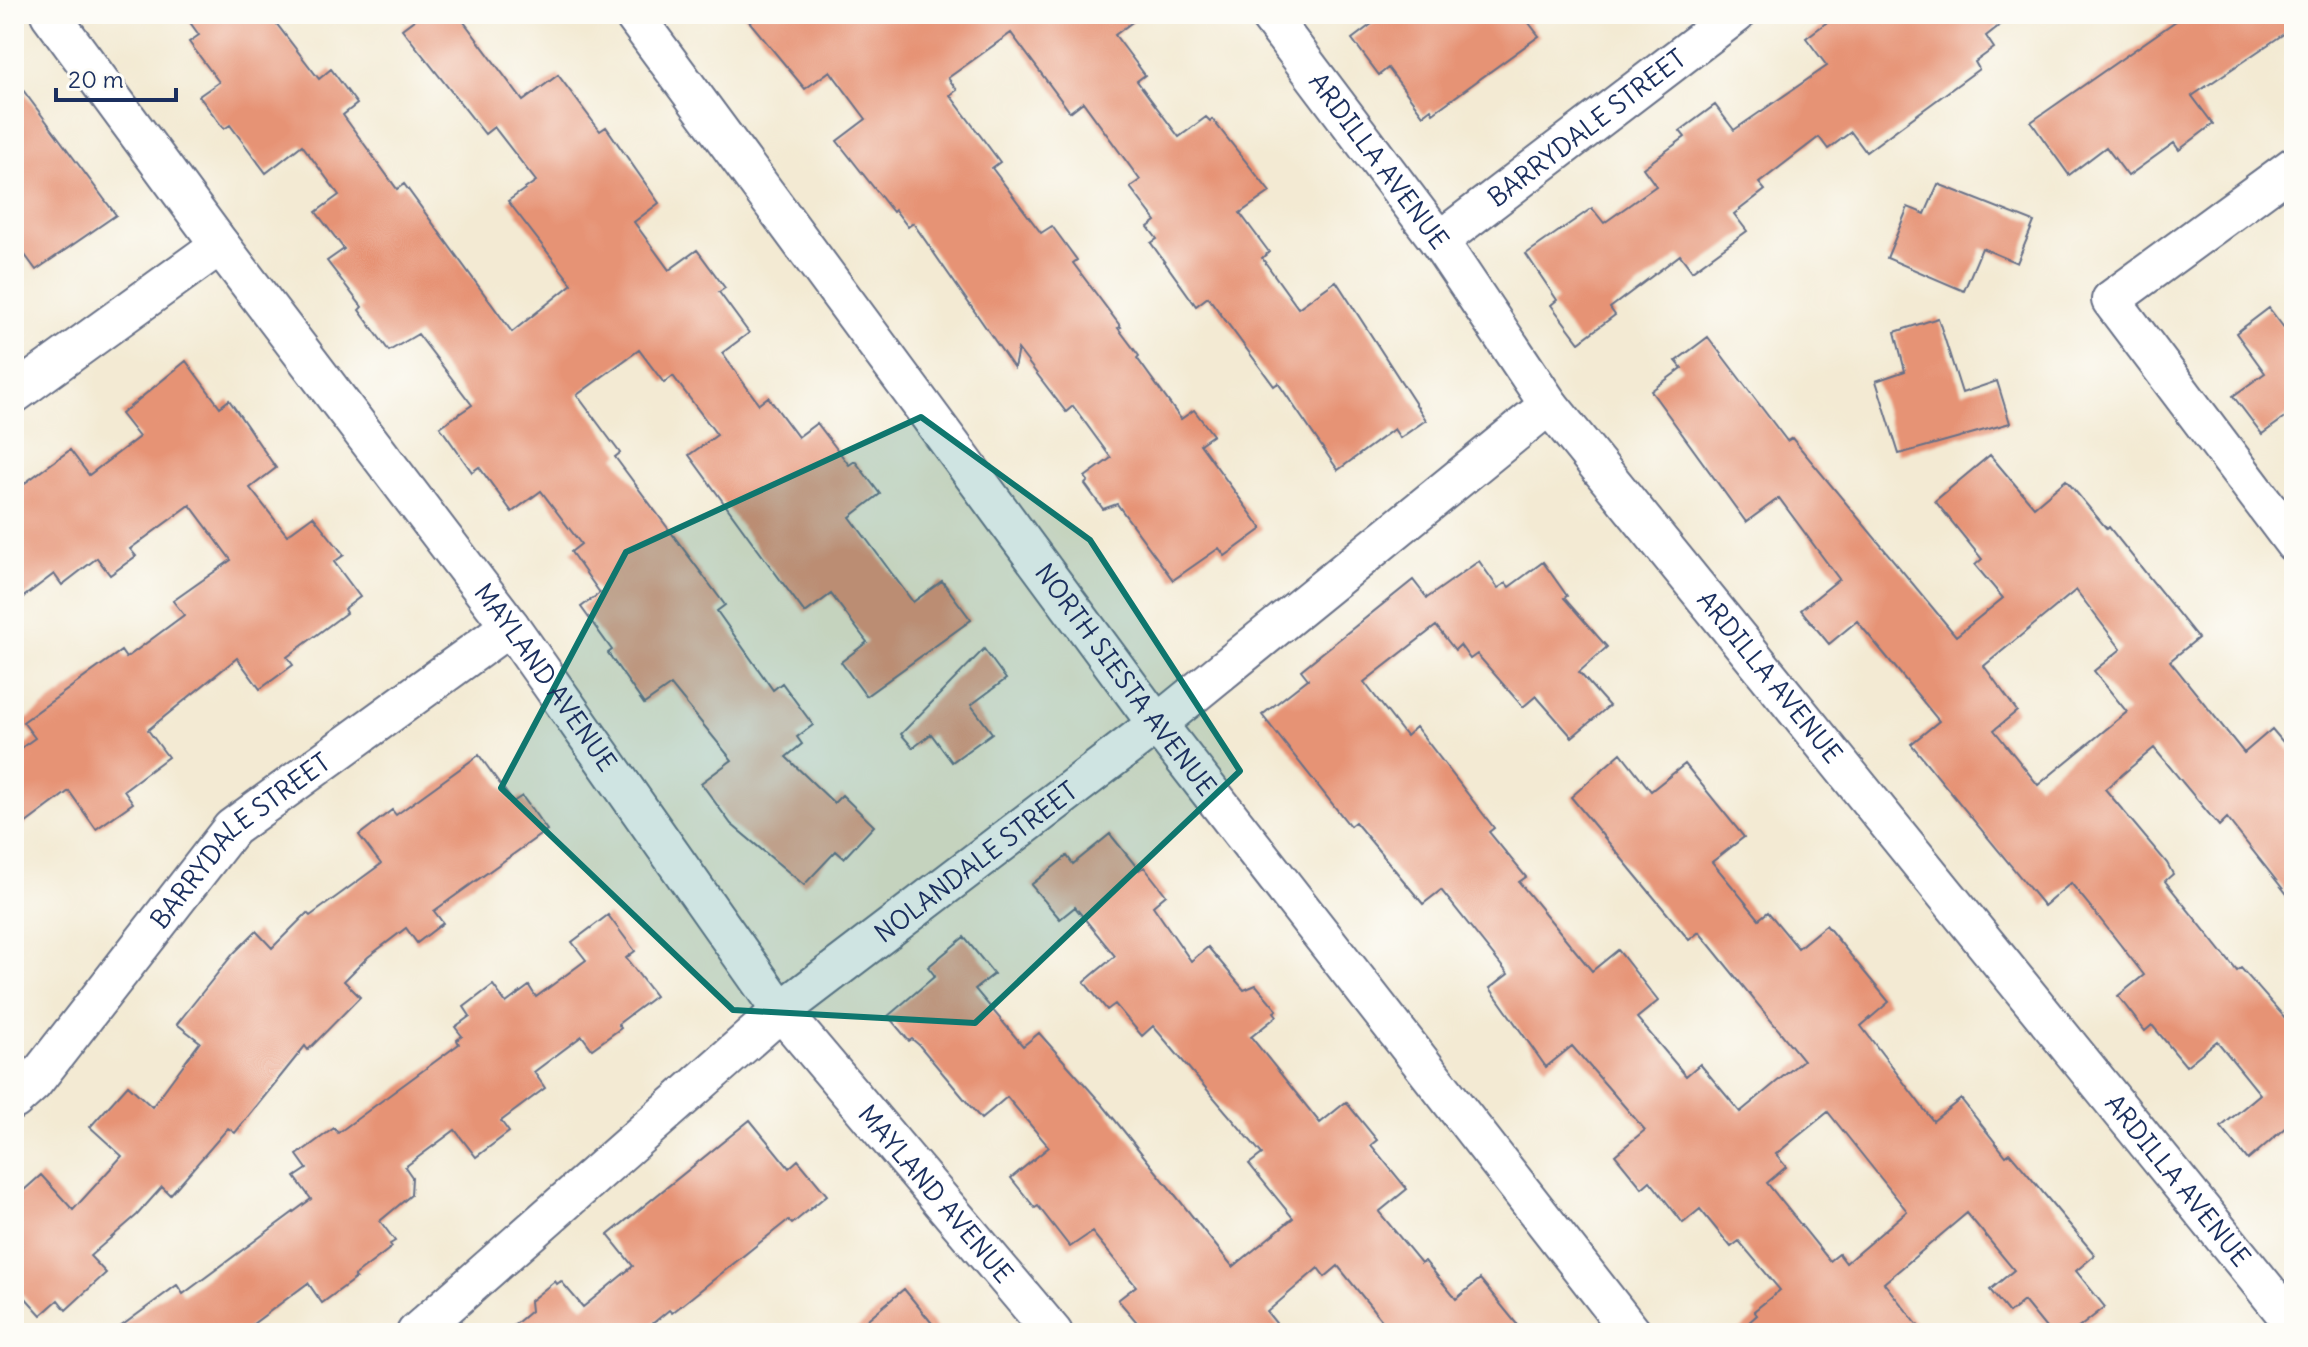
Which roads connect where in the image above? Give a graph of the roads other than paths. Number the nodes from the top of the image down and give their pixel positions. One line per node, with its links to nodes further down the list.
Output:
1 (50, 14): 7 (street, MAYLAND AVENUE)
2 (633, 14): 12 (street, NORTH SIESTA AVENUE)
3 (1268, 14): 6 (street, ARDILLA AVENUE)
4 (1736, 14): 6 (street, BARRYDALE STREET)
5 (2294, 166): 10 (street)
6 (1439, 241): 9 (street, ARDILLA AVENUE)
7 (220, 245): 8 (street); 11 (street, MAYLAND AVENUE)
8 (14, 394)
9 (1549, 405): 12 (street, NOLANDALE STREET); 15 (street, ARDILLA AVENUE)
10 (2294, 543)
11 (510, 626): 13 (street, MAYLAND AVENUE); 14 (street, BARRYDALE STREET)
12 (1157, 724): 13 (street, NOLANDALE STREET); 18 (street, NORTH SIESTA AVENUE)
13 (781, 1011): 16 (street, NOLANDALE STREET); 17 (street, MAYLAND AVENUE)
14 (14, 1100)
15 (2294, 1324)
16 (416, 1333)
17 (1053, 1333)
18 (1632, 1333)

